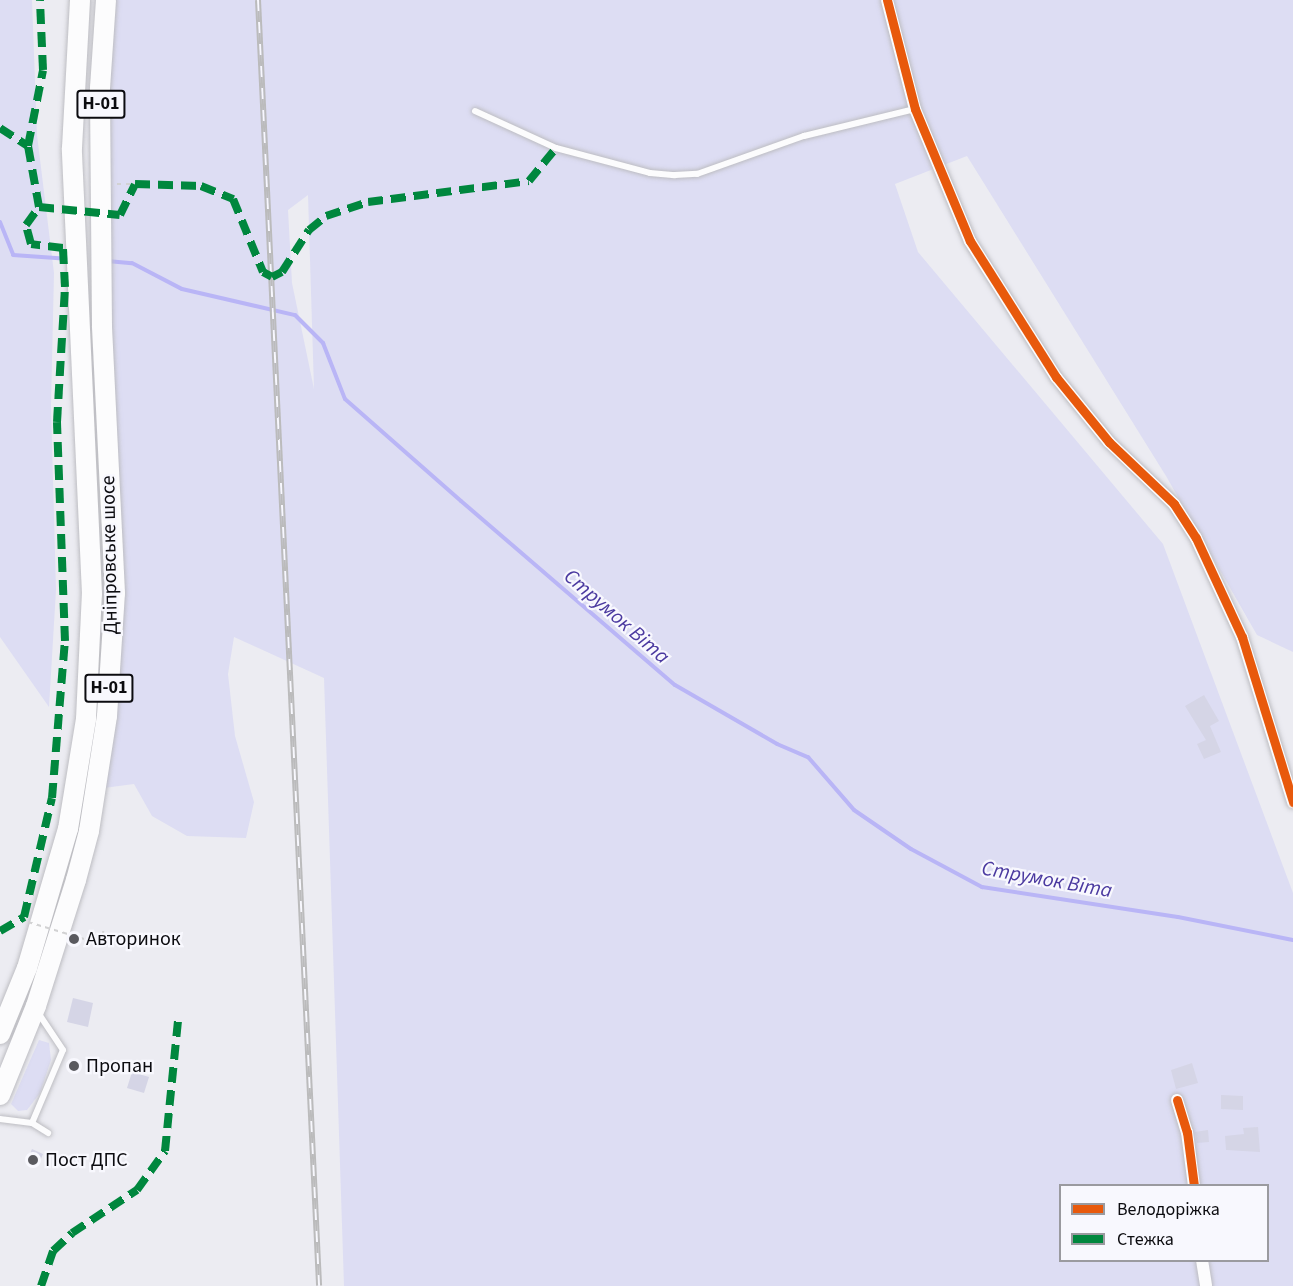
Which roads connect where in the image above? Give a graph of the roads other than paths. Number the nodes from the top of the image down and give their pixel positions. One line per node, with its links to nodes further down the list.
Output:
1 (80, 0): 8 (main road, Дніпровське шосе / Н-01)
2 (106, 0): 7 (main road, Дніпровське шосе / Н-01)
3 (887, 0): 4 (street)
4 (915, 109): 5 (lane); 6 (street)
5 (475, 111)
6 (1293, 802)
7 (36, 1006): 9 (main road, Дніпровське шосе / Н-01); 12 (lane)
8 (0, 1034)
9 (0, 1095)
10 (1177, 1100): 14 (street)
11 (0, 1119): 12 (lane)
12 (32, 1122): 13 (lane)
13 (48, 1133)
14 (1194, 1184)
15 (1203, 1262): 16 (street)
16 (1206, 1286)

